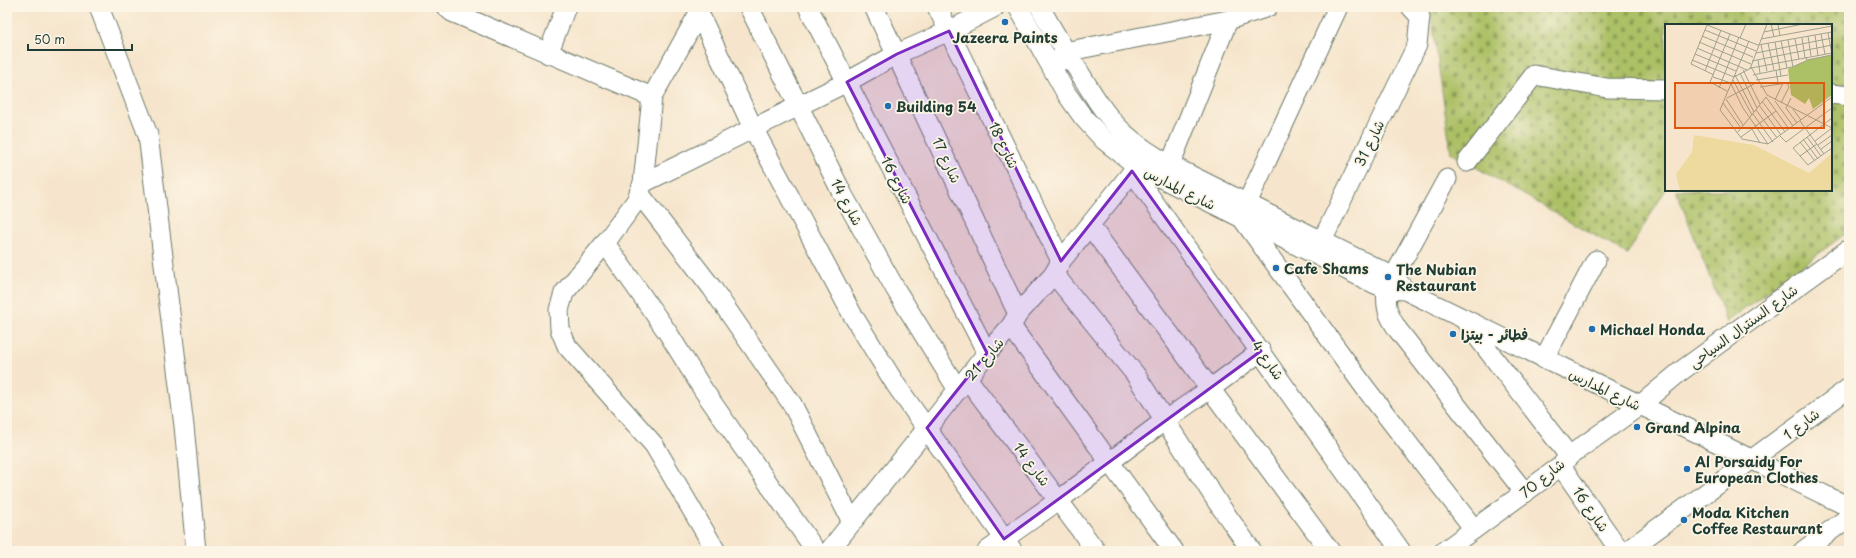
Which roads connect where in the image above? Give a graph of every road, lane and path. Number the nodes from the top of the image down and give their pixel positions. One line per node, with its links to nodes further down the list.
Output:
1 (99, 7): 62 (street)
2 (446, 7): 18 (street)
3 (566, 7): 18 (street)
4 (749, 7): 26 (street, شارع 14)
5 (808, 7): 21 (street, شارع 16)
6 (874, 7): 19 (street, شارع 17)
7 (937, 7): 16 (street, شارع 18)
8 (995, 7): 16 (street)
9 (1018, 7): 20 (street, شارع المدارس)
10 (1040, 7): 17 (street, شارع المدارس)
11 (1268, 7): 15 (street)
12 (1338, 7): 33 (street)
13 (1411, 7): 35 (street, شارع 31)
14 (700, 10): 25 (street); 27 (street)
15 (1228, 20): 17 (street); 29 (street)
16 (949, 31): 19 (street); 39 (street, شارع 18)
17 (1064, 52): 20 (street); 29 (street, شارع المدارس)
18 (548, 54): 25 (street)
19 (897, 54): 21 (street); 41 (street, شارع 17)
20 (1054, 70): 30 (street, شارع المدارس)
21 (847, 82): 26 (street); 44 (street, شارع 16)
22 (1665, 89): 28 (street)
23 (1832, 94): 24 (street)
24 (1849, 96)
25 (652, 97): 32 (street)
26 (799, 105): 27 (street); 46 (street, شارع 14)
27 (753, 128): 32 (street); 51 (street)
28 (1467, 162)
29 (1170, 165): 33 (street, شارع المدارس)
30 (1135, 168): 33 (street, شارع المدارس); 34 (street, شارع 21); 43 (street, شارع 4)
31 (1447, 179): 40 (street)
32 (641, 188): 36 (street); 59 (street)
33 (1245, 211): 35 (street, شارع المدارس); 40 (street, شارع المدارس); 60 (street)
34 (1090, 226): 39 (street, شارع 21); 48 (street)
35 (1322, 241): 40 (street, شارع المدارس)
36 (605, 243): 63 (street); 64 (street)
37 (1849, 249): 49 (street, شارع السنترال السياحى)
38 (1596, 260): 45 (street)
39 (1057, 268): 41 (street, شارع 21); 50 (street, شارع 18)
40 (1396, 285): 42 (street, شارع المدارس); 55 (street)
41 (1015, 320): 44 (street, شارع 21); 53 (street, شارع 17)
42 (1464, 320): 45 (street, شارع المدارس); 54 (street, شارع 16)
43 (1261, 351): 48 (street); 71 (street, شارع 4)
44 (987, 354): 46 (street, شارع 21)
45 (1544, 359): 49 (street, شارع المدارس)
46 (962, 384): 51 (street, شارع 21); 56 (street, شارع 14)
47 (1849, 388): 52 (street, شارع 1)
48 (1210, 389): 50 (street); 70 (street)
49 (1639, 406): 52 (street, شارع المدارس); 54 (street, شارع 70)
50 (1164, 421): 53 (street); 69 (street, شارع 18)
51 (927, 428): 59 (street, شارع 21); 61 (street)
52 (1754, 460): 57 (street, شارع المدارس); 74 (street, شارع 1)
53 (1109, 461): 56 (street); 68 (street, شارع 17)
54 (1565, 461): 55 (street, شارع 70); 73 (street, شارع 16)
55 (1525, 493): 60 (street, شارع 70)
56 (1059, 500): 61 (street); 67 (street, شارع 14)
57 (1849, 507)
58 (1849, 518): 75 (street)
59 (852, 522): 65 (street, شارع 21)
60 (1474, 529): 72 (street, شارع 70)
61 (1009, 545): 66 (street)
62 (196, 551)
63 (716, 551)
64 (816, 551)
65 (829, 551)
66 (987, 551)
67 (1096, 551)
68 (1174, 551)
69 (1252, 551)
70 (1330, 551)
71 (1401, 551)
72 (1444, 551)
73 (1620, 551)
74 (1627, 551)
75 (1804, 551)

